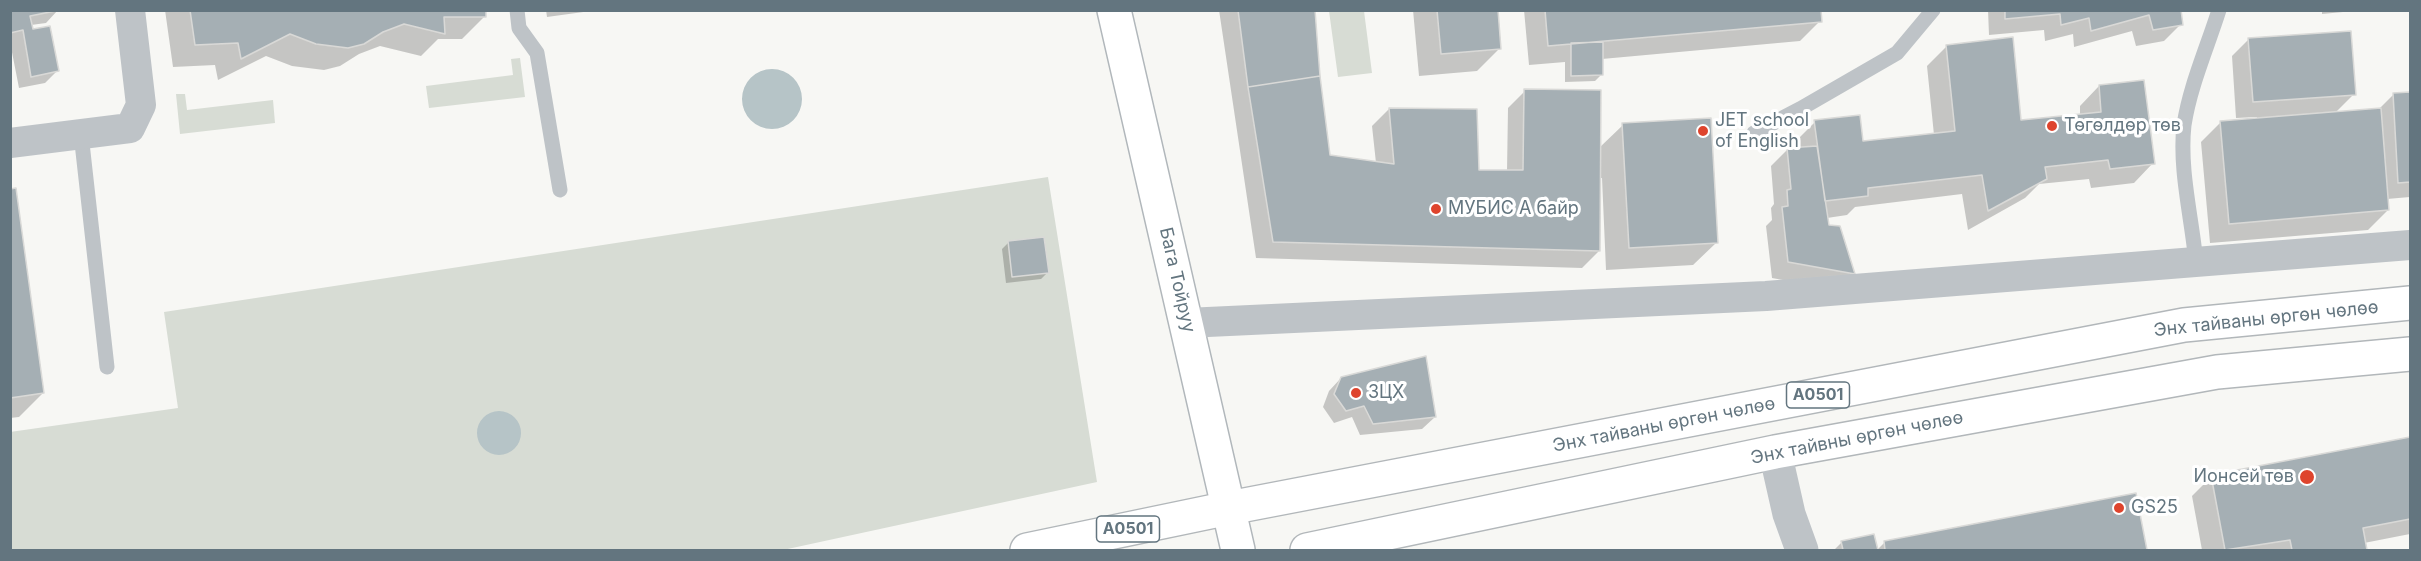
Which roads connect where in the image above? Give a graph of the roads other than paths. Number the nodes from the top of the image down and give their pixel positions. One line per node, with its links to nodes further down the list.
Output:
1 (130, 10): 7 (street)
2 (517, 10): 9 (lane)
3 (1114, 10): 13 (main road, Бага Тойруу)
4 (1933, 10): 6 (lane)
5 (2219, 10): 11 (lane)
6 (1754, 133)
7 (81, 134): 8 (street); 15 (lane)
8 (10, 143)
9 (560, 190)
10 (2410, 244): 11 (street)
11 (2196, 263): 13 (street)
12 (2410, 303): 17 (main road, Энх тайваны өргөн чөлөө / A0501)
13 (1186, 323): 17 (main road, Бага Тойруу)
14 (2410, 354): 16 (main road, Энх тайвны өргөн чөлөө)
15 (107, 367)
16 (1775, 452): 20 (main road, Энх тайвны өргөн чөлөө); 21 (street)
17 (1229, 508): 18 (main road, Энх тайваны өргөн чөлөө / A0501); 19 (main road, Бага Тойруу)
18 (1027, 550)
19 (1238, 550)
20 (1307, 550)
21 (1802, 550)

